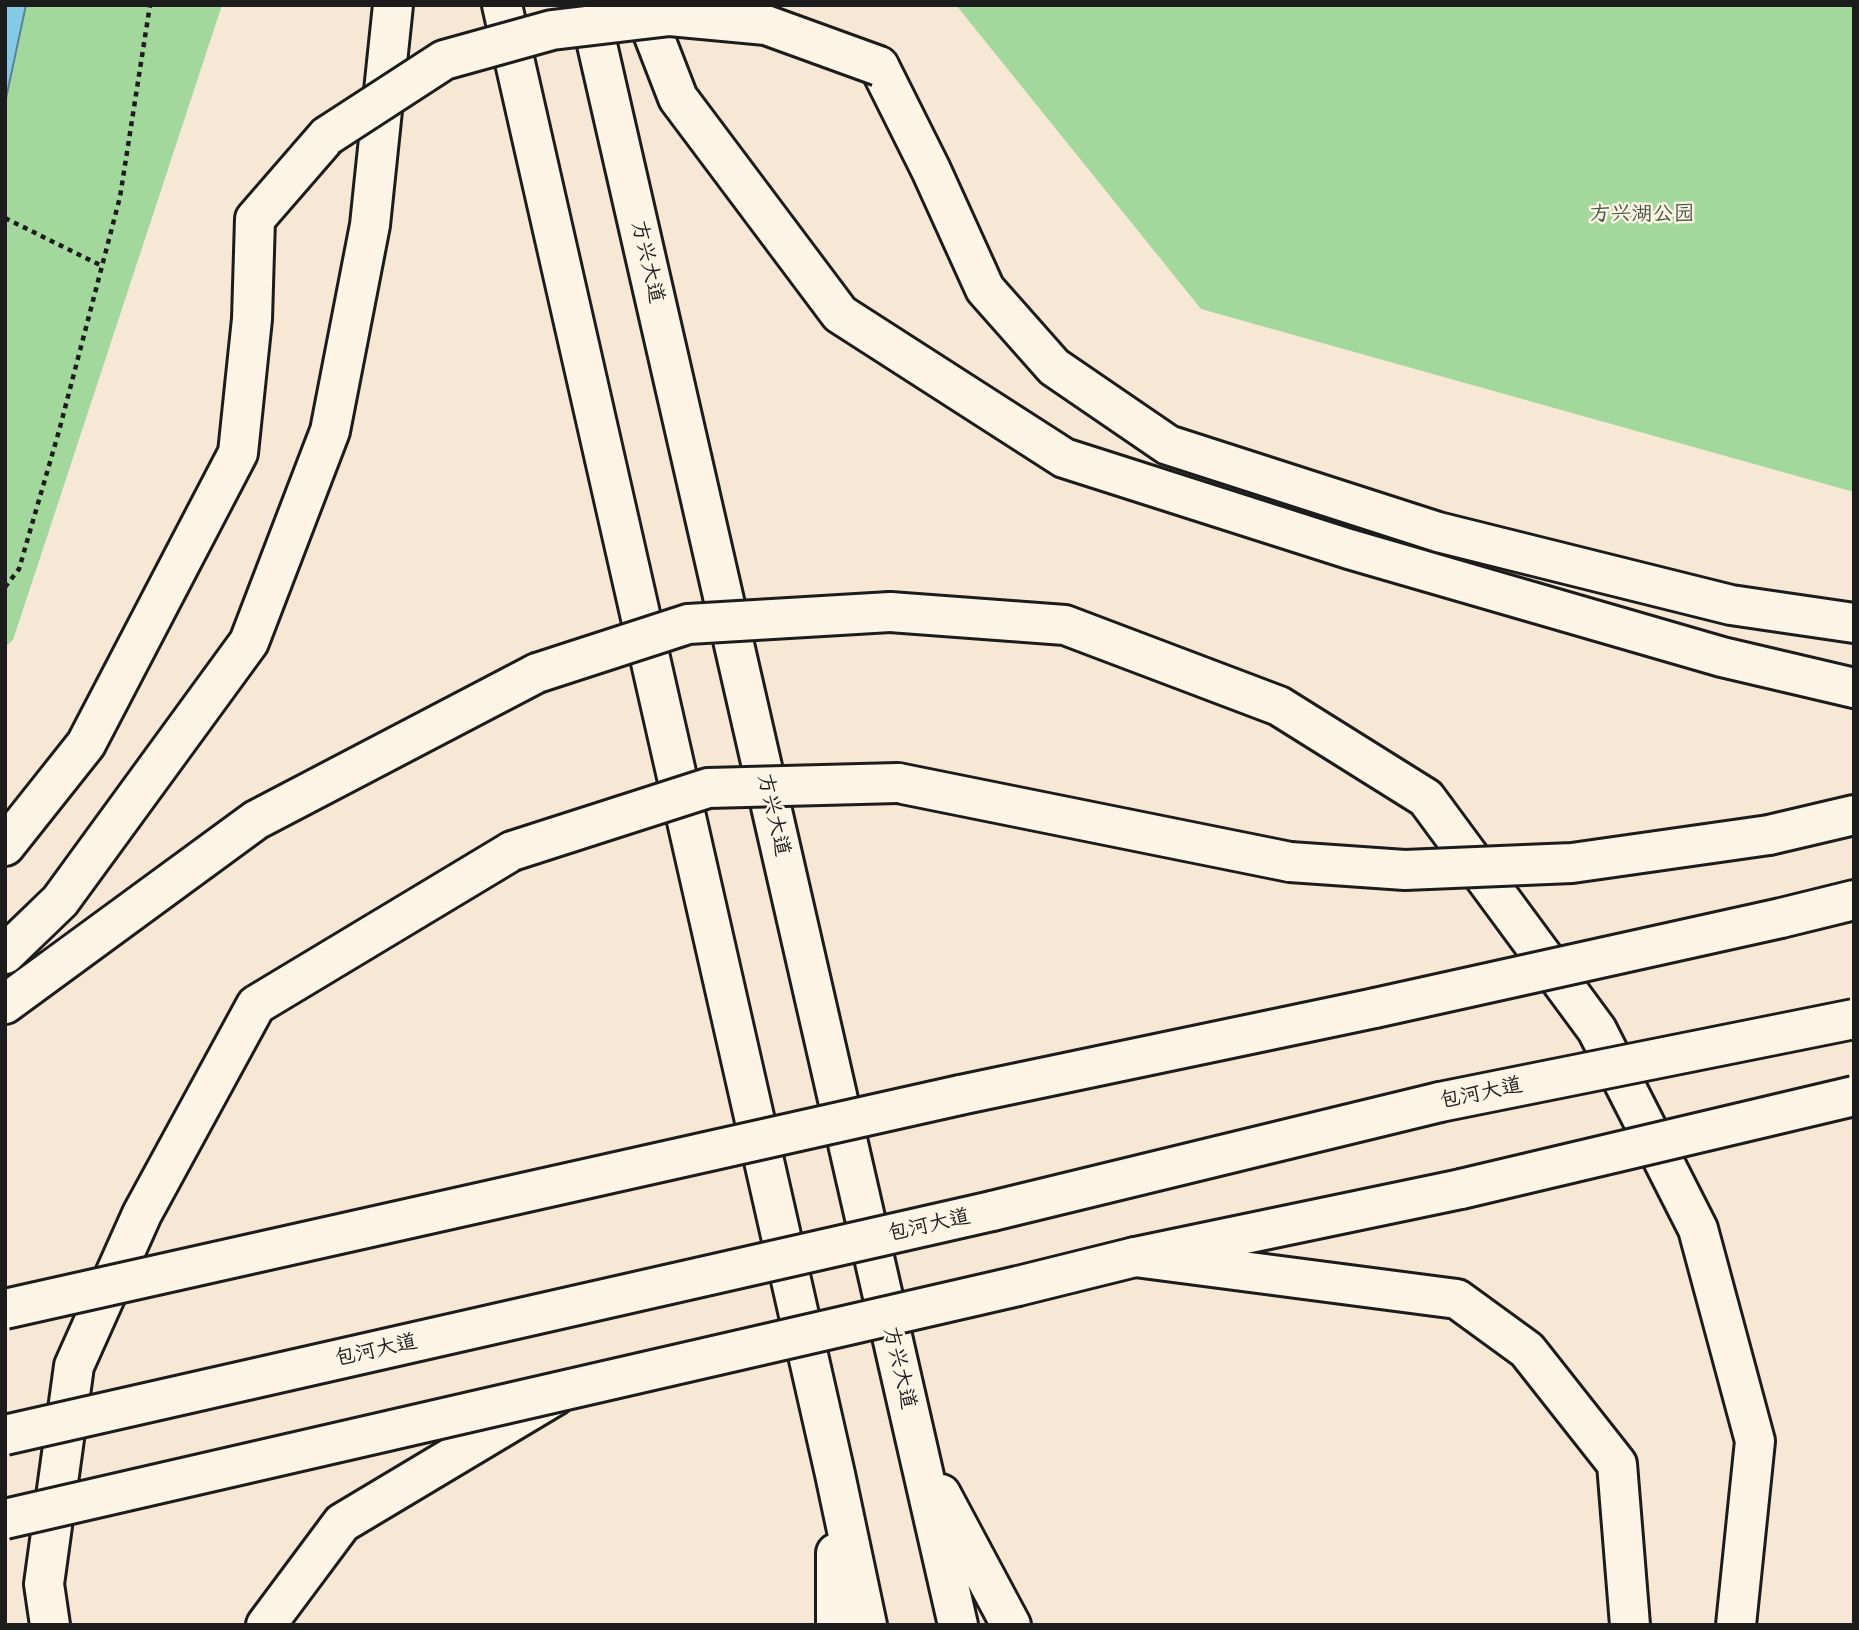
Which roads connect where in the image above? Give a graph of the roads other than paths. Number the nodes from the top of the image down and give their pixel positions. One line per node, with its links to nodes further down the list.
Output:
1 (393, 5): 10 (main road)
2 (502, 5): 19 (main road)
3 (588, 5): 18 (main road, 方兴大道)
4 (642, 5): 6 (main road)
5 (1854, 623): 8 (main road, bridge)
6 (1854, 688)
7 (1854, 815): 21 (main road, bridge)
8 (5, 846)
9 (1854, 900): 15 (main road, bridge)
10 (5, 954)
11 (5, 1004): 28 (main road, bridge)
12 (1854, 1019): 17 (main road, 包河大道, bridge)
13 (1854, 1096): 14 (main road, bridge)
14 (1135, 1257): 16 (main road, bridge); 27 (main road)
15 (5, 1309)
16 (565, 1389): 20 (main road, bridge); 22 (main road)
17 (5, 1435)
18 (917, 1448): 25 (main road, 方兴大道); 26 (main road)
19 (835, 1474): 23 (main road); 24 (main road)
20 (5, 1519)
21 (50, 1625)
22 (265, 1625)
23 (836, 1625)
24 (867, 1625)
25 (958, 1625)
26 (1011, 1625)
27 (1630, 1625)
28 (1737, 1625)

